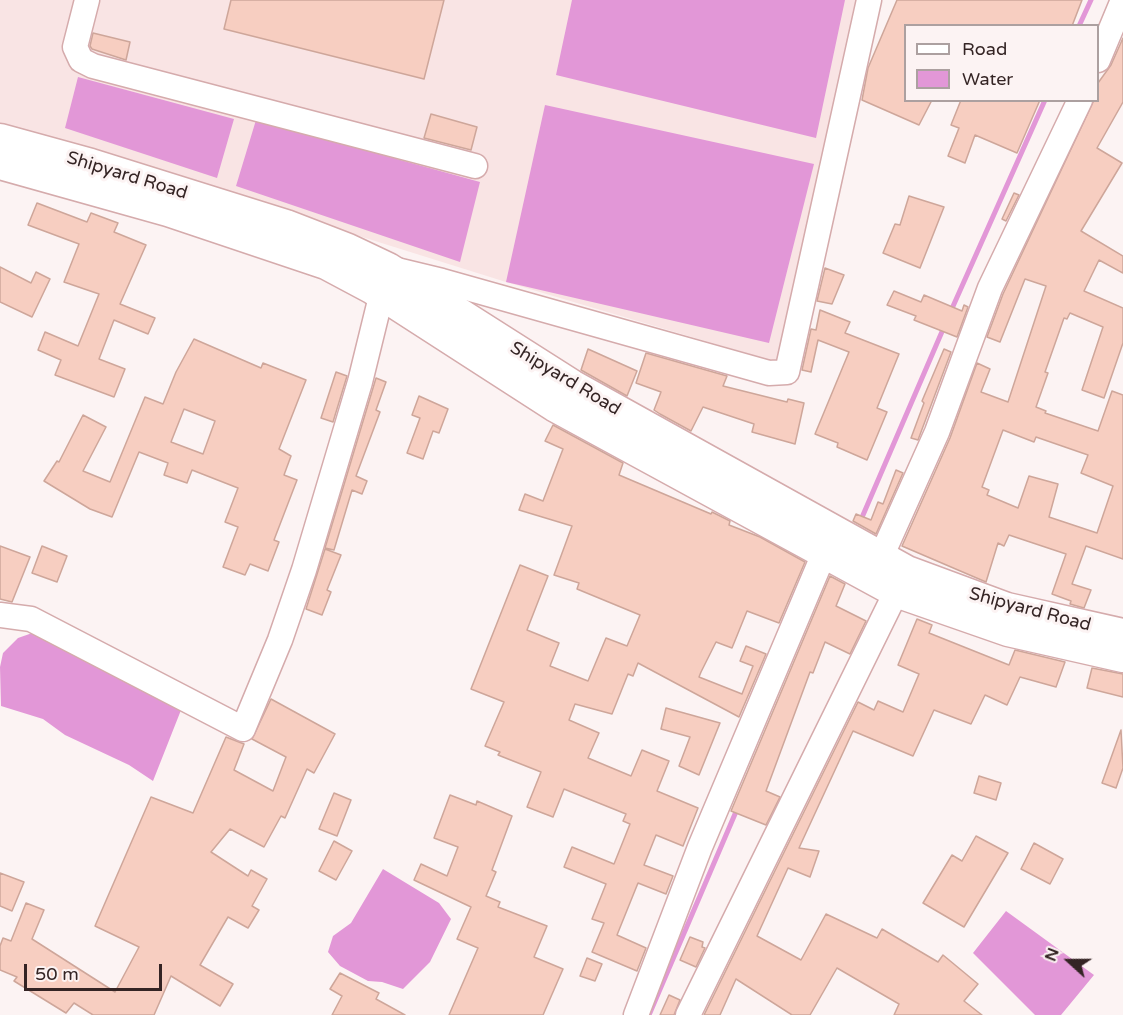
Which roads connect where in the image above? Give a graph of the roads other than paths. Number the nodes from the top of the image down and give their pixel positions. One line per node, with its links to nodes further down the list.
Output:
1 (87, 0): 8 (street)
2 (869, 0): 9 (street)
3 (1123, 0): 4 (street)
4 (1099, 58)
5 (1079, 102): 11 (street)
6 (0, 139): 9 (main road, Shipyard Road)
7 (0, 164): 9 (main road, Shipyard Road)
8 (475, 166)
9 (385, 282): 10 (main road, Shipyard Road); 12 (street)
10 (828, 543): 11 (main road, Shipyard Road); 15 (street)
11 (895, 574): 13 (main road, Shipyard Road); 14 (main road, Shipyard Road); 16 (street)
12 (0, 615)
13 (1123, 634)
14 (1123, 657)
15 (636, 1015)
16 (688, 1015)

